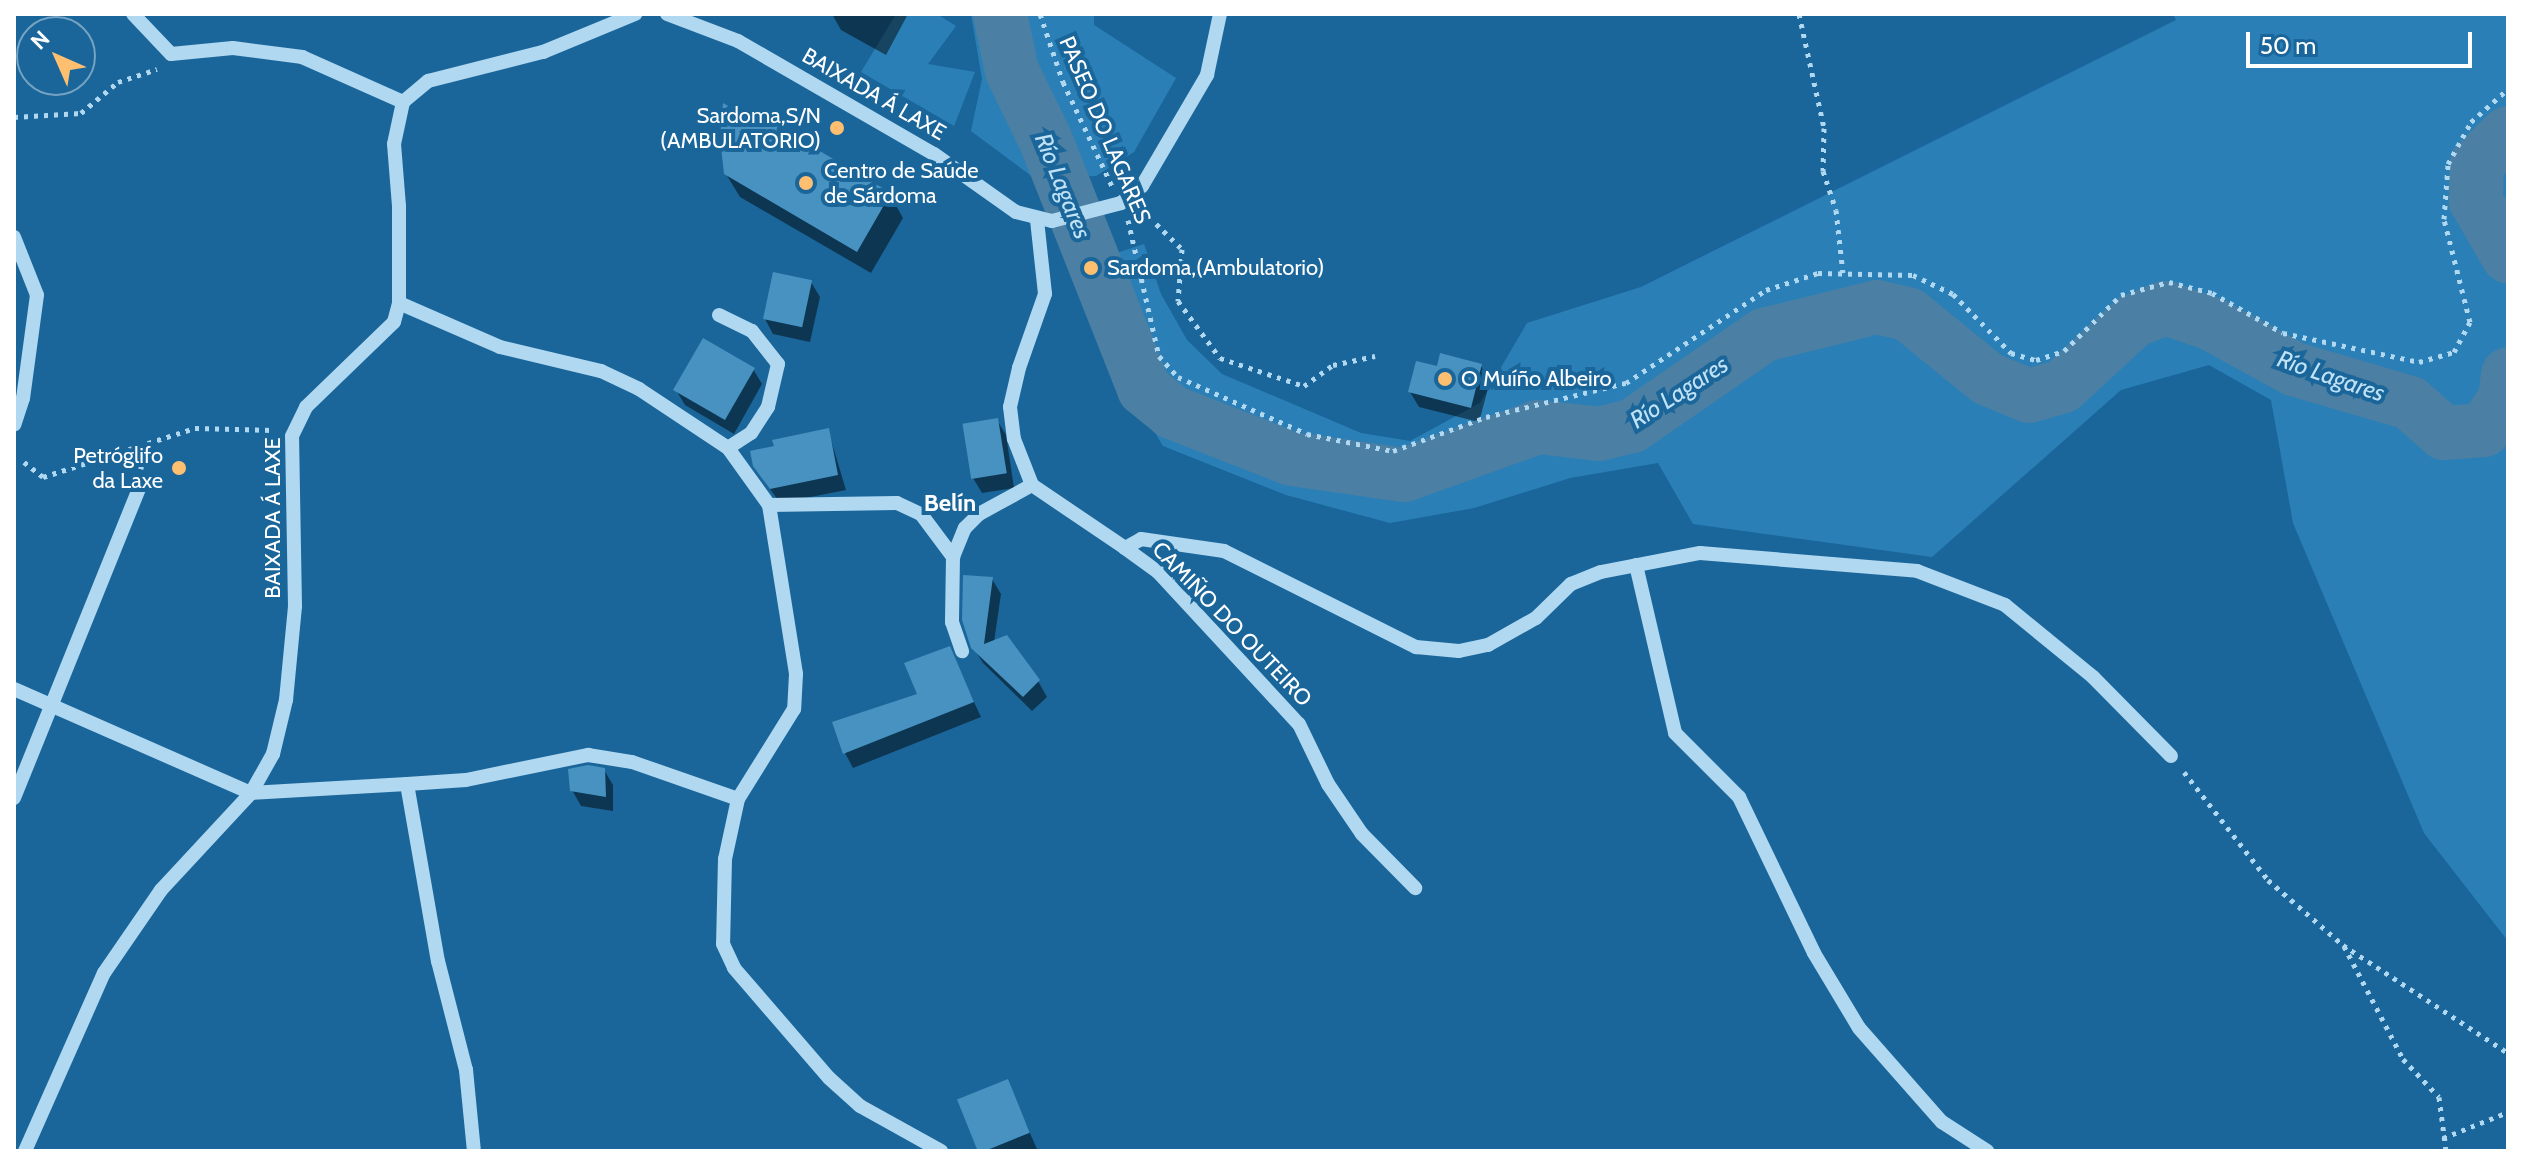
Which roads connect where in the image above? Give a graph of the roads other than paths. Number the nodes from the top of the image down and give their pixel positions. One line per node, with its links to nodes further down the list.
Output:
1 (133, 14): 5 (street)
2 (635, 14): 5 (street)
3 (667, 14): 6 (street, BAIXADA Á LAXE)
4 (1220, 14): 6 (street)
5 (403, 102): 8 (street, BAIXADA Á LAXE)
6 (1044, 221): 12 (street)
7 (14, 237): 10 (street)
8 (399, 303): 11 (street); 23 (street, BAIXADA Á LAXE)
9 (719, 315): 11 (street)
10 (14, 425)
11 (728, 448): 14 (street)
12 (1032, 485): 15 (street, CAMIÑO DO OUTEIRO); 16 (street)
13 (139, 488): 20 (street)
14 (769, 505): 16 (street); 25 (street)
15 (1125, 548): 17 (street); 26 (street, CAMIÑO DO OUTEIRO)
16 (953, 557): 18 (street)
17 (1636, 565): 21 (street); 30 (street)
18 (962, 651)
19 (14, 689): 20 (street)
20 (53, 705): 23 (street); 24 (street)
21 (2171, 756)
22 (407, 784): 23 (street); 25 (street); 28 (street)
23 (251, 793): 27 (street, BAIXADA Á LAXE)
24 (14, 798)
25 (738, 799): 29 (street)
26 (1415, 888)
27 (25, 1151)
28 (474, 1151)
29 (941, 1151)
30 (1987, 1151)

